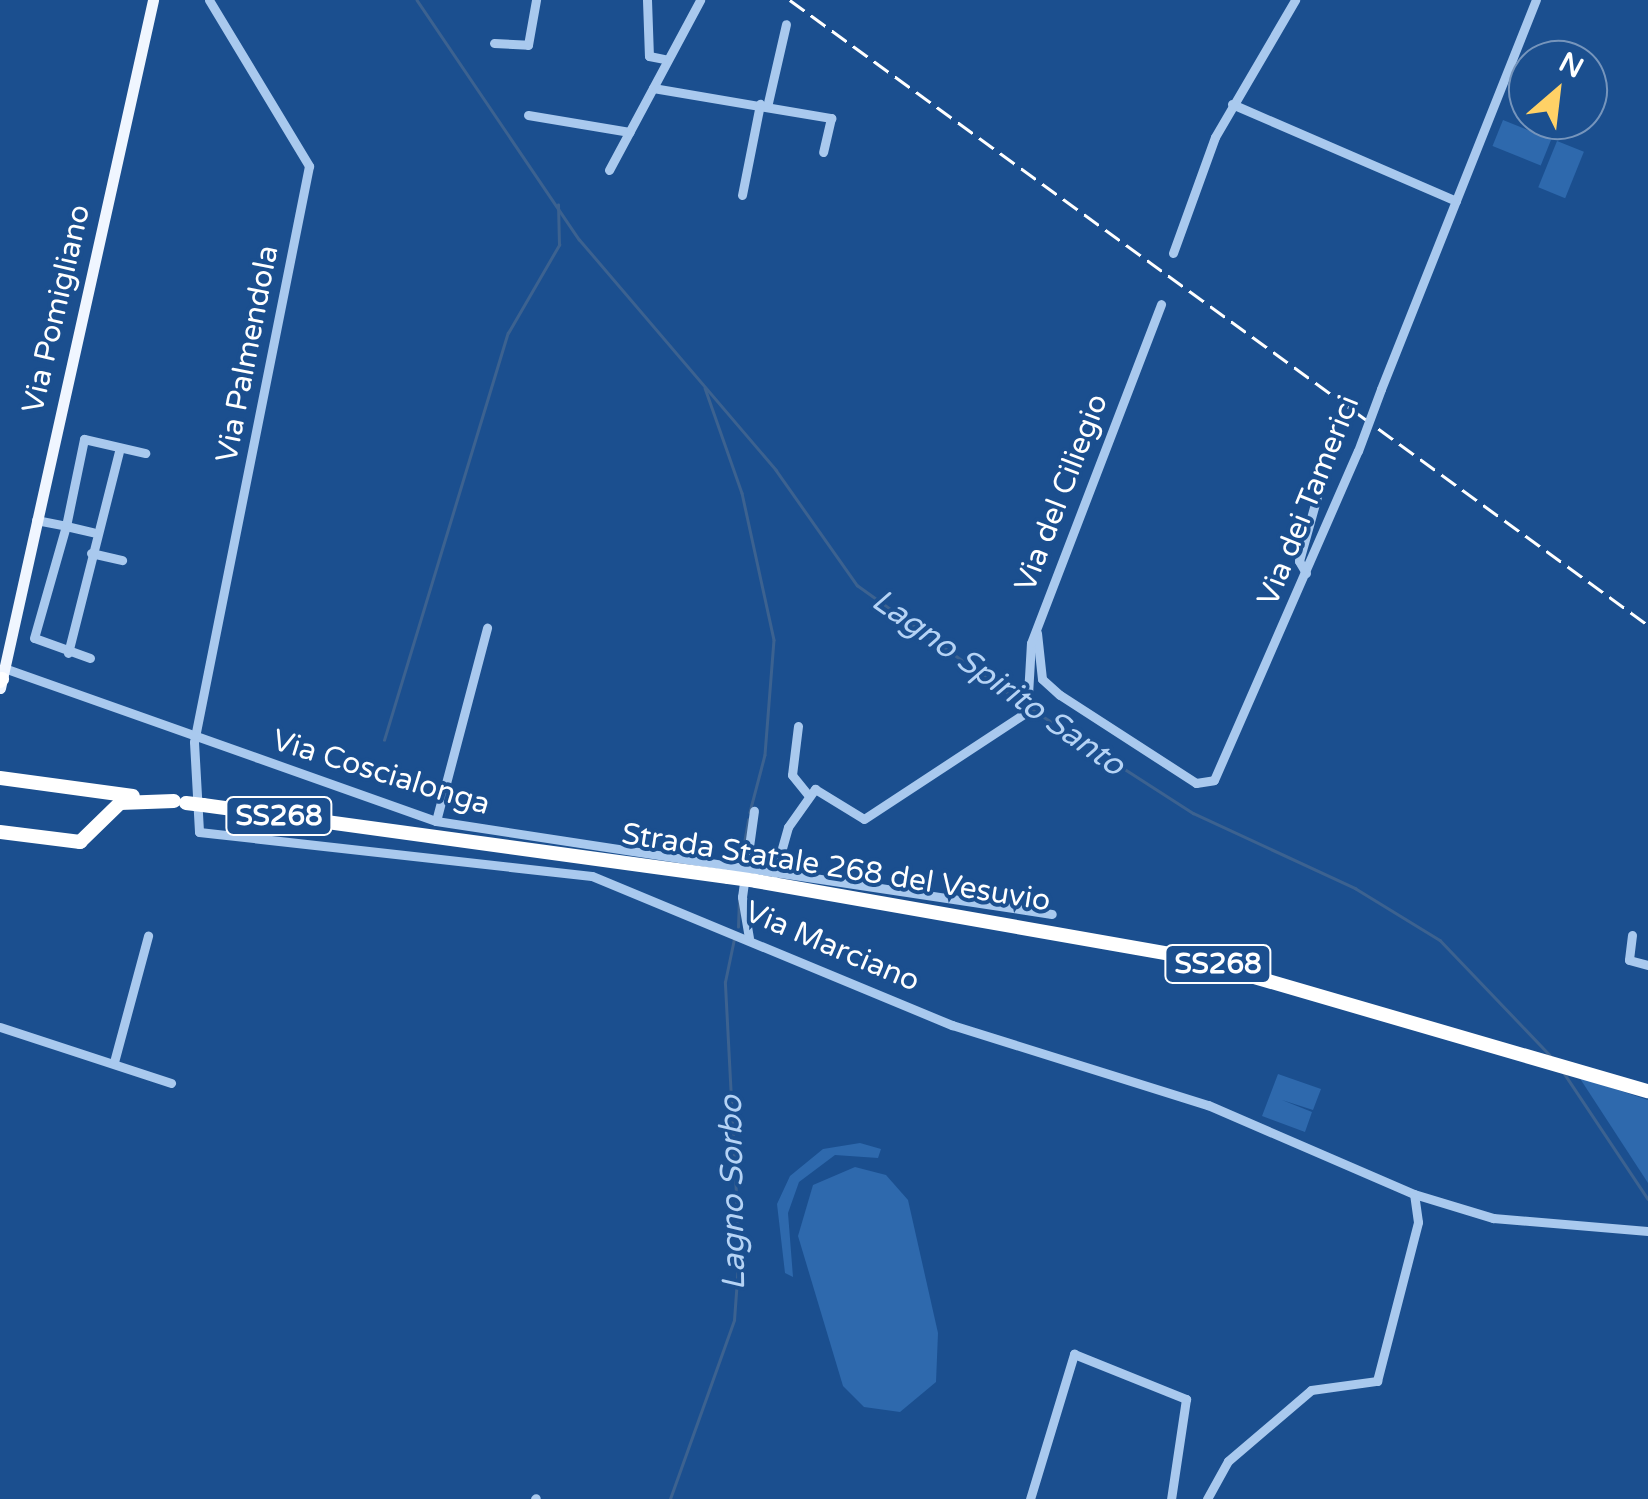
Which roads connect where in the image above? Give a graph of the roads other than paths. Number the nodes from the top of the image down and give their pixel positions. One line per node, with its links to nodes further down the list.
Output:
1 (153, 0): 25 (main road, Via Pomigliano)
2 (209, 0): 37 (street, Via Palmendola)
3 (536, 0): 9 (street)
4 (647, 0): 10 (street)
5 (700, 0): 10 (street)
6 (1295, 0): 12 (street)
7 (1536, 0): 19 (street, Via dei Tamerici)
8 (786, 24): 13 (street)
9 (494, 43)
10 (665, 59): 11 (street)
11 (652, 88): 13 (street); 15 (street)
12 (1232, 104): 19 (street); 20 (street)
13 (764, 105): 16 (street); 18 (street)
14 (528, 114): 15 (street)
15 (630, 132): 17 (street)
16 (822, 152)
17 (610, 170)
18 (742, 195)
19 (1456, 201): 30 (street, Via dei Tamerici, bridge)
20 (1174, 253)
21 (1161, 304): 32 (street, Via del Ciliegio)
22 (120, 448): 23 (street); 26 (street); 27 (street)
23 (145, 453)
24 (1320, 486): 30 (street)
25 (36, 520): 26 (street); 35 (main road, Via Pomigliano)
26 (66, 526): 27 (street); 33 (street)
27 (93, 532): 28 (street)
28 (91, 553): 29 (street); 33 (street)
29 (122, 560)
30 (1306, 573): 32 (street, Via dei Tamerici)
31 (488, 628): 43 (street)
32 (1037, 631): 40 (street, Via del Ciliegio)
33 (68, 653): 34 (street)
34 (90, 658)
35 (2, 679): 37 (street, Via Coscialonga)
36 (798, 726): 40 (street)
37 (194, 742): 43 (street, Via Coscialonga); 46 (street, Via Palmendola)
38 (0, 778): 39 (highway, Strada Statale 268 del Vesuvio / SS268)
39 (24, 781): 41 (highway, Strada Statale 268 del Vesuvio / SS268); 44 (highway)
40 (809, 796): 48 (street)
41 (180, 802): 44 (highway, SS268); 49 (highway, Strada Statale 268 del Vesuvio / SS268, bridge)
42 (754, 811): 47 (street)
43 (436, 821): 49 (street, Via Coscialonga)
44 (100, 822): 45 (highway, SS268)
45 (3, 832)
46 (209, 836): 55 (street, Via Marciano)
47 (748, 857): 48 (street); 55 (street)
48 (778, 860): 50 (street)
49 (729, 871): 51 (highway, Strada Statale 268 del Vesuvio / SS268, bridge)
50 (775, 872): 51 (street); 52 (street)
51 (758, 876): 60 (highway, Strada Statale 268 del Vesuvio / SS268)
52 (1052, 914)
53 (1632, 935): 56 (street)
54 (148, 936): 58 (street)
55 (749, 938): 61 (street, Via Marciano)
56 (1648, 965)
57 (0, 1028): 58 (street)
58 (114, 1062): 59 (street)
59 (172, 1083)
60 (1648, 1090)
61 (1414, 1194): 62 (street, Via Marciano); 65 (street)
62 (1648, 1231)
63 (1030, 1499): 64 (street)
64 (1172, 1499)
65 (1207, 1499)

